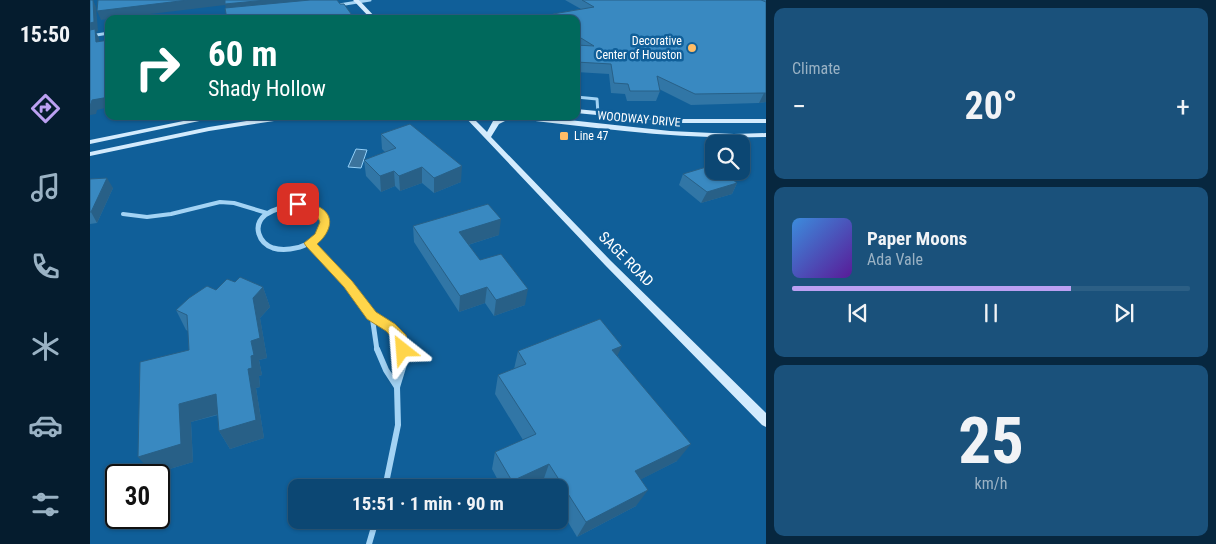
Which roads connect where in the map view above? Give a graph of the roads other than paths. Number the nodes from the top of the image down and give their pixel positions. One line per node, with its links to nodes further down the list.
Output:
1 (370, 0): 2 (street)
2 (357, 1): 3 (street); 4 (main road)
3 (334, 6)
4 (370, 15)
5 (105, 34): 6 (street)
6 (90, 36)
7 (580, 97): 9 (lane)
8 (580, 112): 9 (main road, WOODWAY DRIVE)
9 (598, 114): 15 (main road, WOODWAY DRIVE)
10 (200, 120): 17 (main road)
11 (258, 120): 20 (main road)
12 (471, 120): 18 (main road, SAGE ROAD)
13 (502, 120): 18 (main road)
14 (542, 120): 16 (main road, WOODWAY DRIVE)
15 (766, 121)
16 (766, 135)
17 (109, 138): 19 (main road); 20 (main road)
18 (487, 138): 27 (main road, SAGE ROAD)
19 (90, 142)
20 (111, 150): 21 (main road)
21 (90, 154)
22 (267, 213): 23 (lane); 24 (street); 24 (street)
23 (123, 214)
24 (310, 243): 25 (street)
25 (372, 316): 26 (street); 26 (street)
26 (397, 387): 28 (street)
27 (766, 421)
28 (387, 479)
29 (374, 529): 30 (street)
30 (370, 544)

